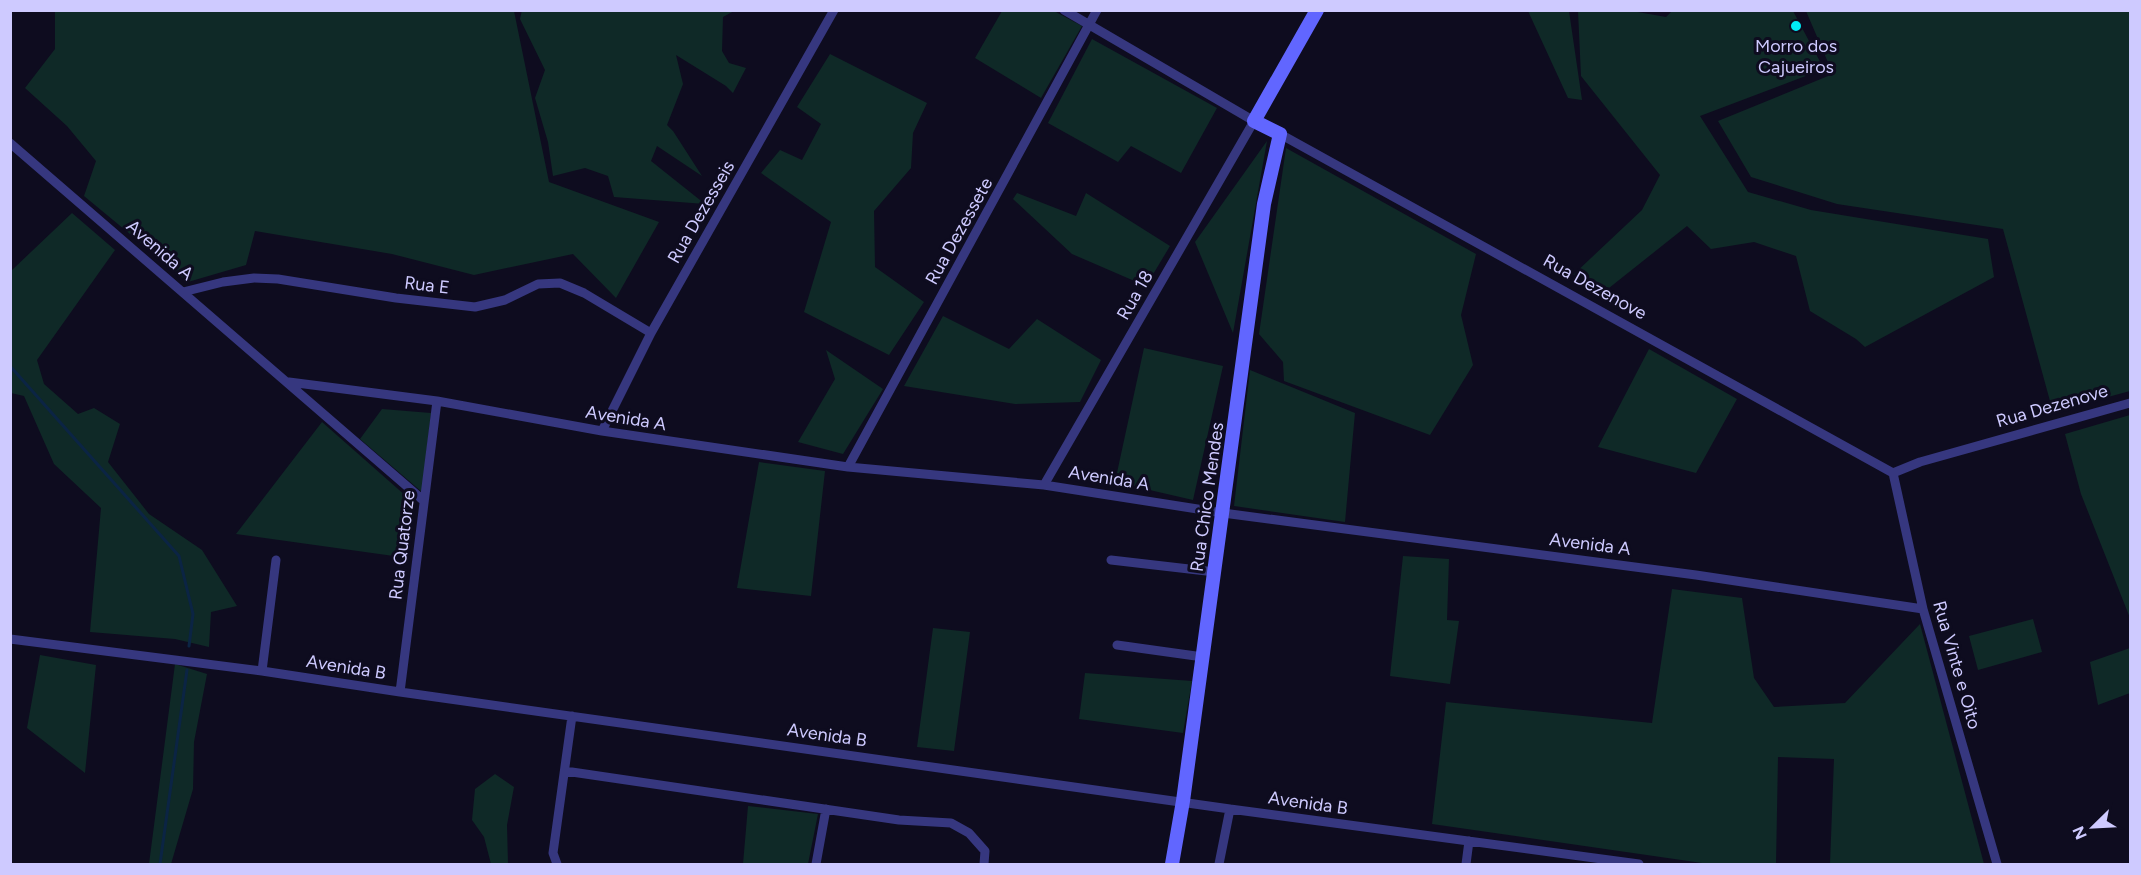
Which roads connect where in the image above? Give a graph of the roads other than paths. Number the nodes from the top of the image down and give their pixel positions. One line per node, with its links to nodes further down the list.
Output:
1 (834, 10): 10 (street, Rua Dezesseis)
2 (1064, 10): 5 (street, Rua Dezenove)
3 (1097, 10): 5 (street, Rua Dezessete)
4 (1317, 10): 6 (main road)
5 (1089, 26): 6 (street, Rua Dezenove); 15 (street, Rua Dezessete)
6 (1254, 121): 7 (main road, Rua Dezenove); 17 (street, Rua 18)
7 (1280, 134): 16 (street, Rua Dezenove); 19 (main road, Rua Chico Mendes)
8 (10, 143): 9 (street, Avenida A)
9 (183, 292): 10 (street, Rua E); 11 (street, Avenida A)
10 (651, 333): 14 (street, Rua Dezesseis)
11 (289, 382): 12 (street, Avenida A); 18 (street, Avenida A)
12 (437, 401): 14 (street, Avenida A); 18 (street, Rua Quatorze)
13 (2130, 403): 16 (street, Rua Dezenove)
14 (602, 431): 15 (street, Avenida A)
15 (848, 468): 17 (street, Avenida A)
16 (1893, 473): 23 (street, Rua Vinte e Oito)
17 (1044, 485): 19 (street, Avenida A)
18 (424, 501): 28 (street, Rua Quatorze)
19 (1223, 513): 22 (main road, Rua Chico Mendes); 23 (street, Avenida A)
20 (276, 560): 27 (street)
21 (1111, 560): 22 (street)
22 (1215, 572): 26 (main road, Rua Chico Mendes)
23 (1923, 609): 42 (street, Rua Vinte e Oito)
24 (10, 639): 27 (street, Avenida B)
25 (1117, 645): 26 (street)
26 (1203, 657): 31 (main road, Rua Chico Mendes)
27 (262, 671): 28 (street, Avenida B)
28 (400, 692): 29 (street, Avenida B)
29 (572, 716): 30 (street); 31 (street, Avenida B)
30 (565, 771): 32 (street); 35 (street)
31 (1184, 801): 33 (street, Avenida B); 38 (main road, Rua Chico Mendes)
32 (826, 809): 36 (street); 37 (street)
33 (1230, 809): 34 (street, Avenida B); 39 (street)
34 (1469, 841): 40 (street); 41 (street, Avenida B)
35 (557, 864)
36 (816, 864)
37 (984, 864)
38 (1172, 864)
39 (1221, 864)
40 (1466, 864)
41 (1640, 864)
42 (1997, 864)

